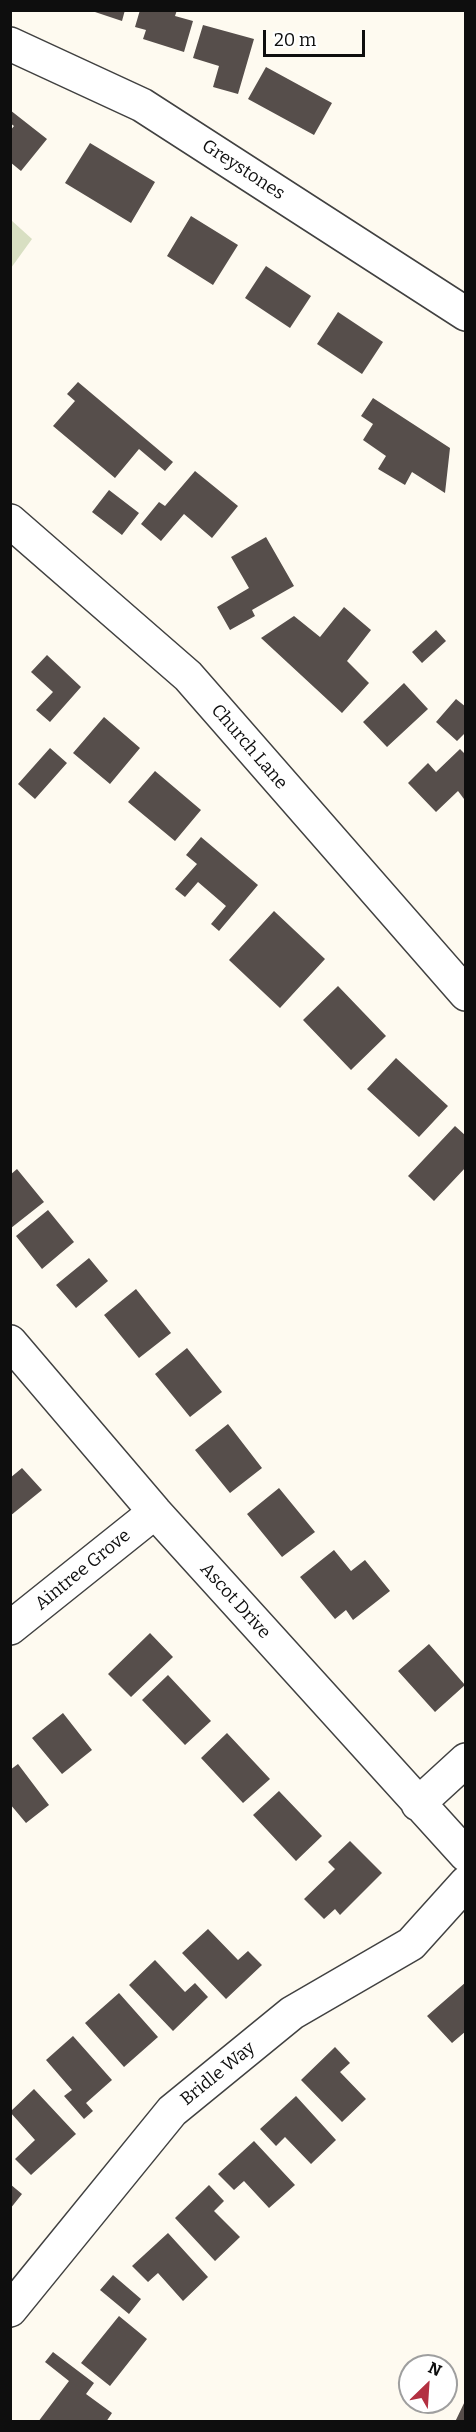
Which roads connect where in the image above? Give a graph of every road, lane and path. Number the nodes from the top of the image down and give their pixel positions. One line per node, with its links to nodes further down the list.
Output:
1 (10, 44): 2 (street, Greystones)
2 (465, 315)
3 (10, 521): 4 (street, Church Lane)
4 (465, 994)
5 (10, 1342): 6 (street, Ascot Drive)
6 (155, 1512): 7 (street, Aintree Grove); 9 (street, Ascot Drive)
7 (10, 1628)
8 (465, 1760): 9 (street)
9 (418, 1804): 10 (street, Ascot Drive)
10 (465, 1855)
11 (465, 1883): 12 (street, Bridle Way)
12 (10, 2310)

